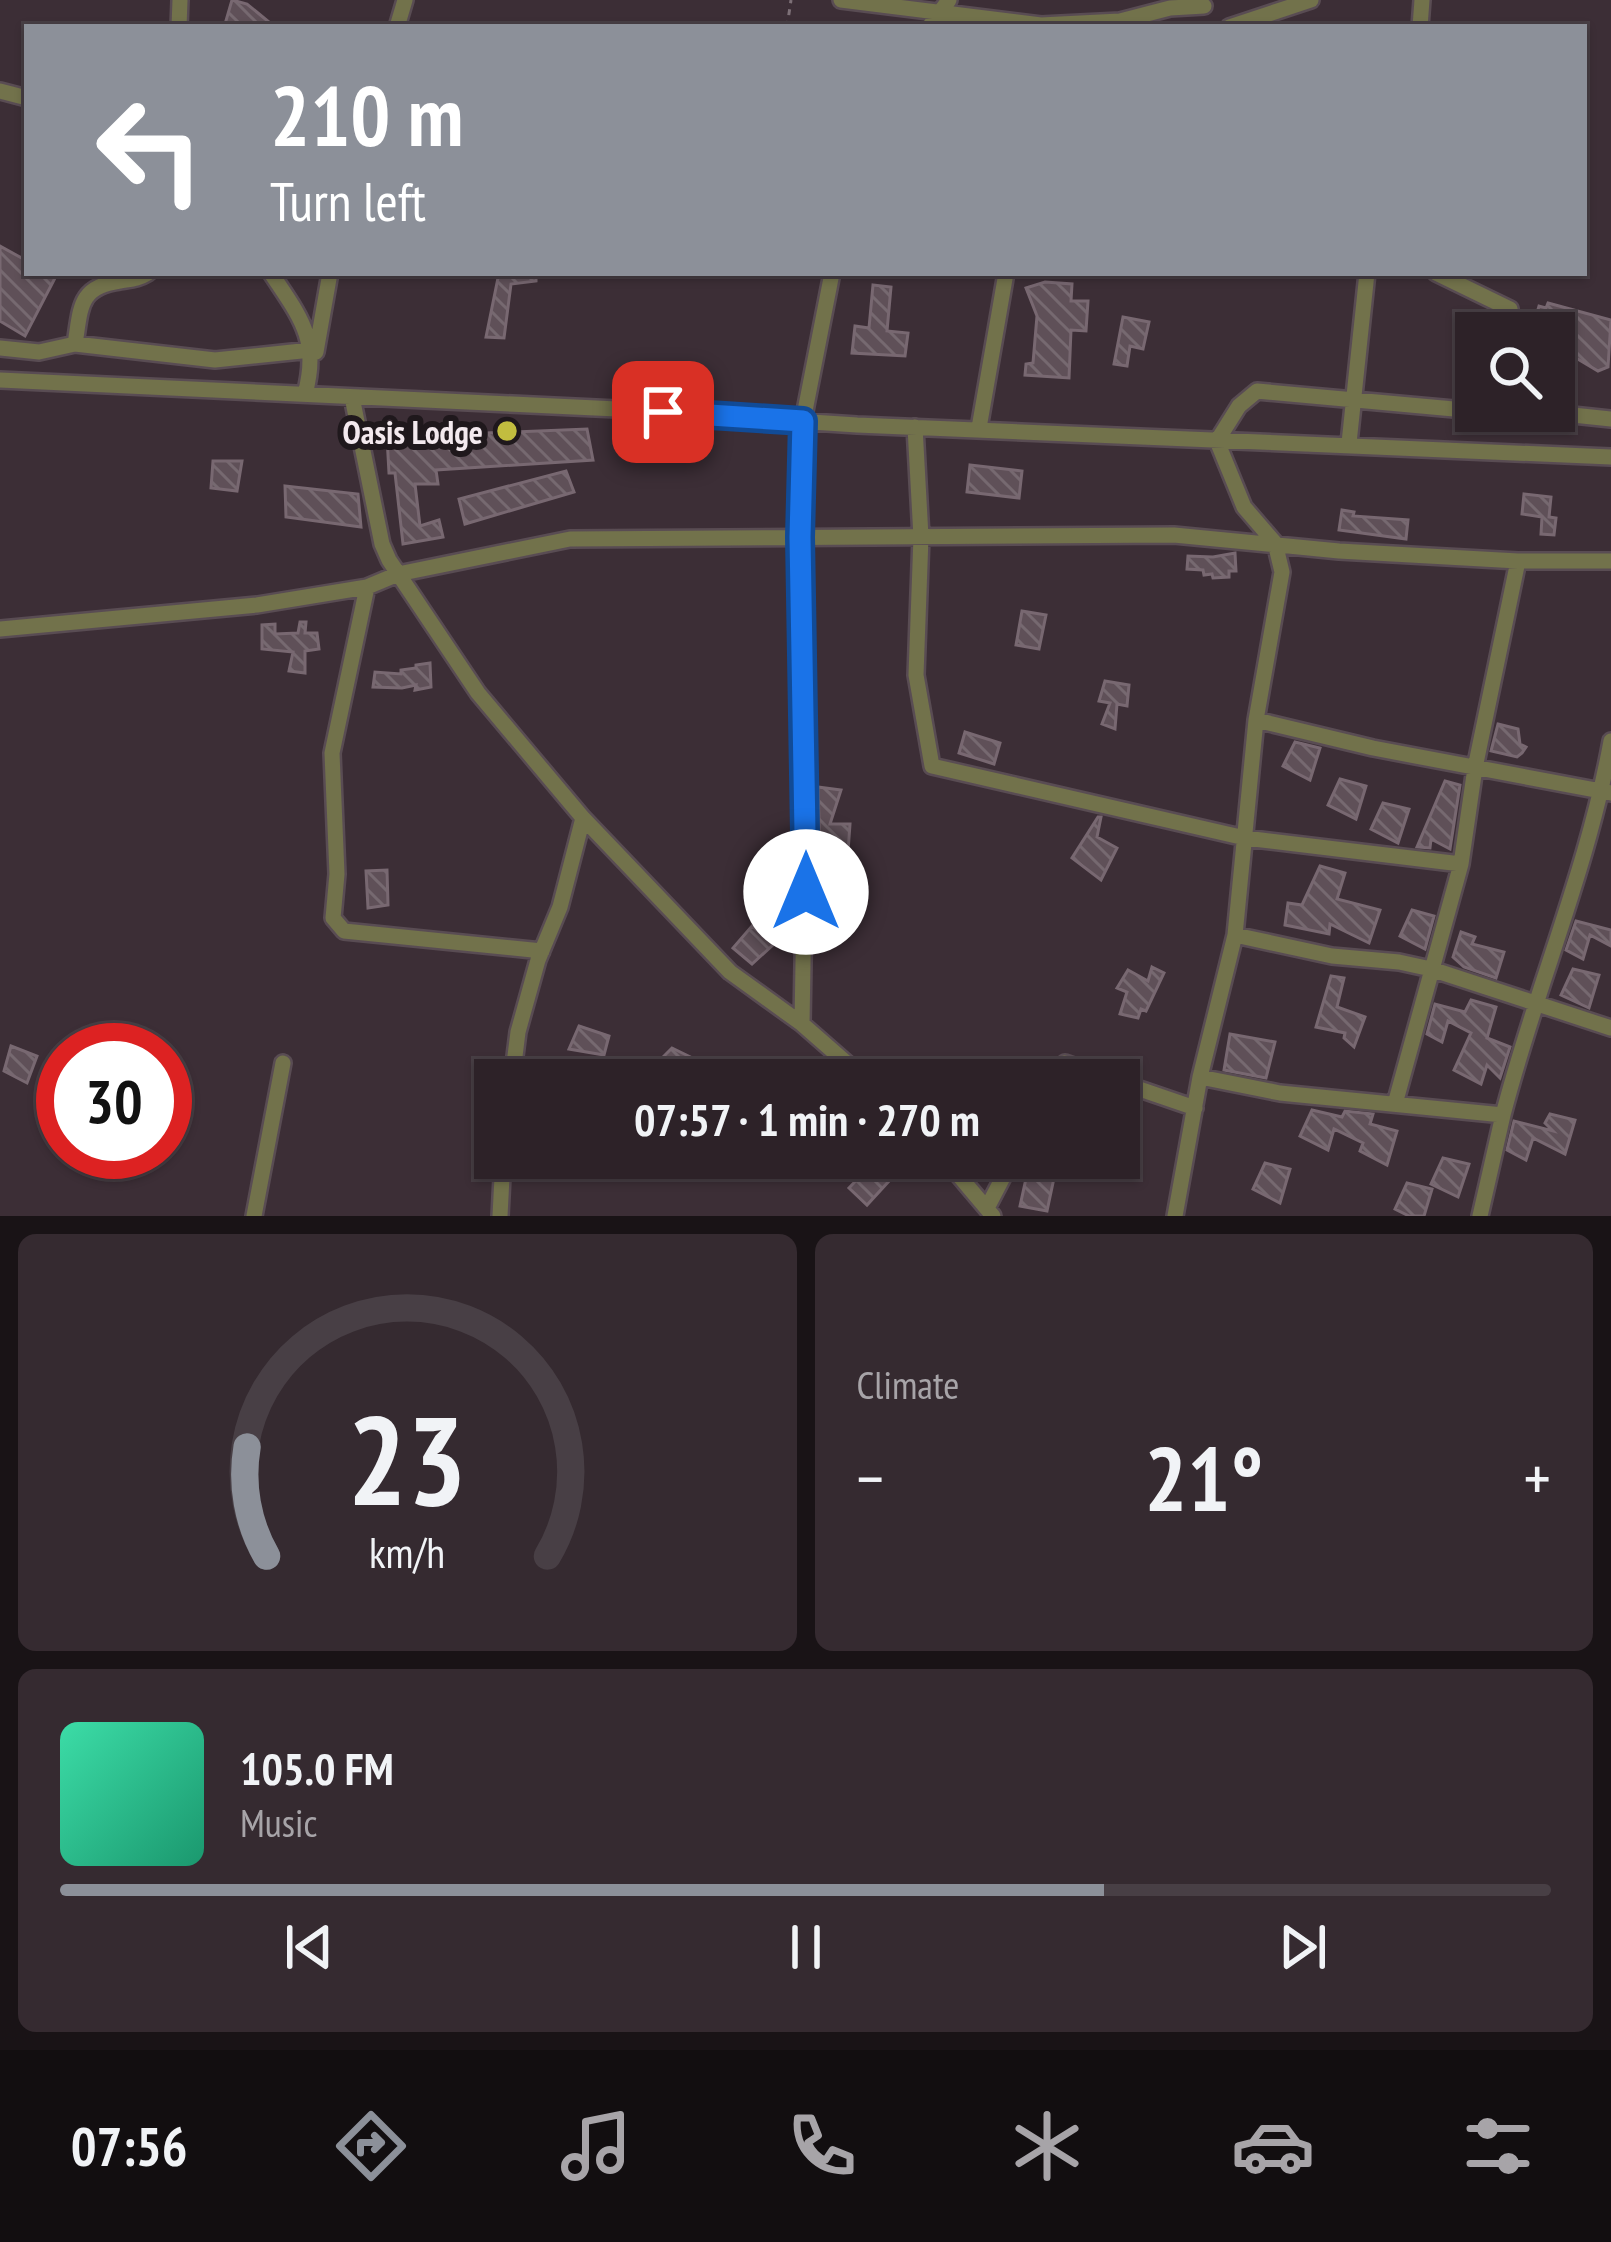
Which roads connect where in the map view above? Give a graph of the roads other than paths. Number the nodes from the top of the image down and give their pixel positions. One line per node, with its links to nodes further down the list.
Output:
1 (841, 0): 4 (street)
2 (1311, 0): 8 (street)
3 (1200, 3): 6 (street); 7 (street)
4 (939, 14): 5 (street)
5 (1040, 24)
6 (1084, 24)
7 (1224, 24)
8 (1237, 24)
9 (144, 276): 17 (street)
10 (273, 276): 19 (street)
11 (329, 276): 19 (street)
12 (831, 276): 27 (street)
13 (1005, 276): 29 (street)
14 (1367, 276): 23 (street)
15 (1442, 276): 16 (street)
16 (1510, 312)
17 (75, 344): 18 (street); 19 (street)
18 (0, 348)
19 (312, 358): 21 (street)
20 (0, 380): 21 (street)
21 (305, 394): 22 (street)
22 (352, 397): 27 (street); 38 (street)
23 (1353, 399): 24 (street); 30 (street); 31 (street)
24 (1455, 409)
25 (1575, 415): 26 (street)
26 (1611, 419)
27 (803, 421): 28 (street); 33 (street)
28 (915, 427): 29 (street); 34 (street)
29 (979, 428): 30 (street)
30 (1217, 440): 31 (street); 35 (street)
31 (1349, 443): 32 (street)
32 (1611, 458)
33 (800, 537): 34 (street); 38 (street); 52 (street)
34 (921, 537): 35 (street); 46 (street)
35 (1275, 543): 36 (street); 41 (street)
36 (1517, 561): 37 (street); 43 (street)
37 (1611, 561)
38 (398, 574): 39 (street); 45 (street)
39 (367, 587): 40 (street); 49 (street)
40 (0, 629)
41 (1256, 720): 43 (street); 46 (street)
42 (1611, 741): 44 (street)
43 (1475, 768): 44 (street); 47 (street)
44 (1606, 793): 51 (street)
45 (583, 818): 49 (street); 52 (street)
46 (1245, 838): 47 (street); 48 (street)
47 (1461, 864): 50 (street)
48 (1235, 935): 50 (street); 57 (street)
49 (542, 951): 54 (street)
50 (1431, 969): 51 (street); 59 (street)
51 (1534, 1004): 53 (street); 61 (street)
52 (802, 1024): 55 (street)
53 (1611, 1028)
54 (515, 1059)
55 (842, 1059)
56 (283, 1063): 66 (street)
57 (1200, 1077): 59 (street); 60 (street)
58 (1140, 1089): 60 (street)
59 (1395, 1104): 61 (street)
60 (1195, 1108): 68 (street)
61 (1503, 1115): 69 (street)
62 (502, 1179): 67 (street)
63 (962, 1179): 65 (street)
64 (1003, 1179): 65 (street)
65 (990, 1212)
66 (254, 1216)
67 (500, 1216)
68 (1175, 1216)
69 (1480, 1216)

